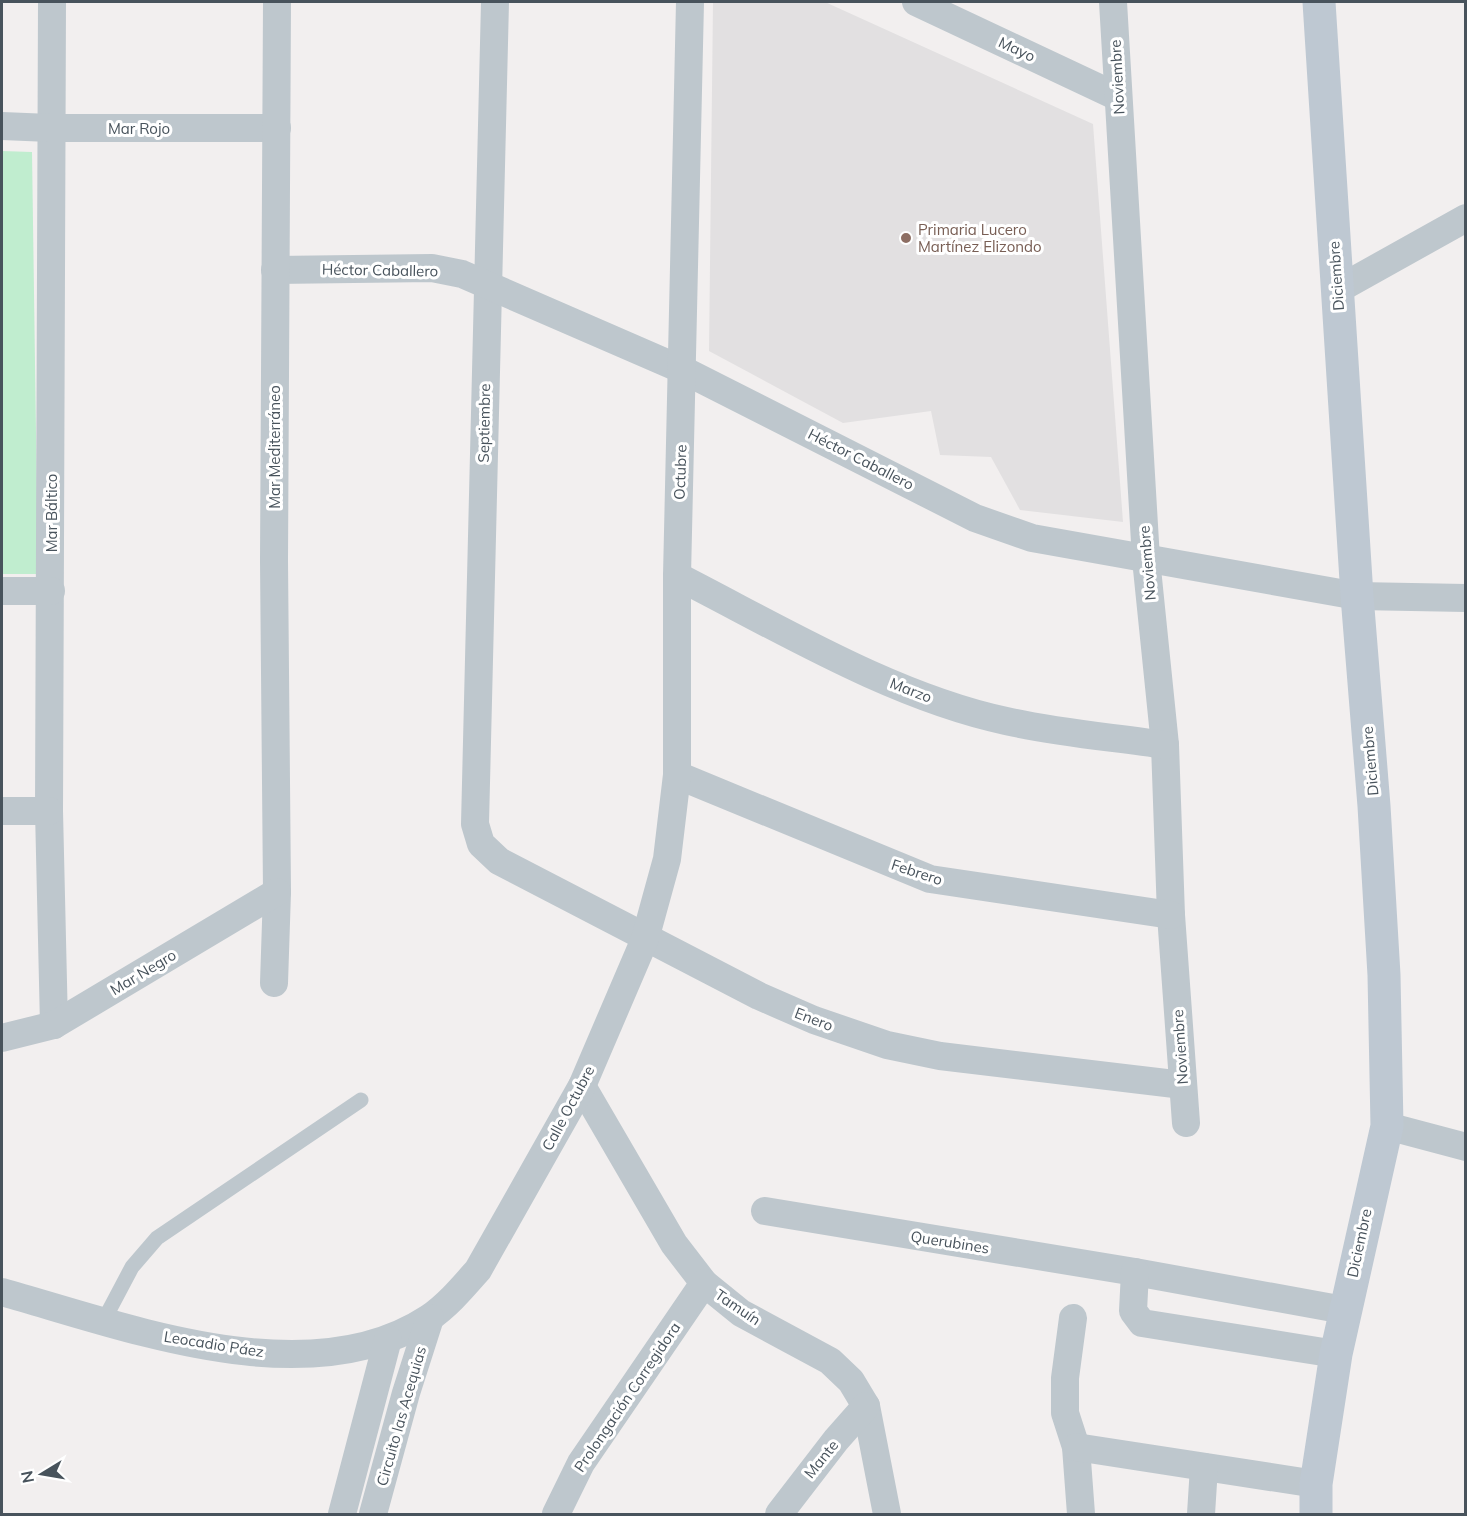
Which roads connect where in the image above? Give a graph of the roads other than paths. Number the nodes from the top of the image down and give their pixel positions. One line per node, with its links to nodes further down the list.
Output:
1 (52, 2): 10 (street, Mar Báltico)
2 (277, 2): 11 (street, Mar Mediterráneo)
3 (495, 2): 14 (street, Septiembre)
4 (690, 2): 16 (street, Octubre)
5 (916, 2): 8 (street, Mayo)
6 (1113, 2): 8 (street, Noviembre)
7 (1319, 2): 15 (street, Diciembre)
8 (1118, 97): 17 (street, Noviembre)
9 (2, 126): 10 (street, Mar Rojo)
10 (50, 128): 11 (street, Mar Rojo); 20 (street, Mar Báltico)
11 (277, 128): 13 (street, Mar Mediterráneo)
12 (1466, 218): 15 (street)
13 (274, 270): 14 (street, Héctor Caballero); 28 (street, Mar Mediterráneo)
14 (487, 284): 16 (street, Héctor Caballero); 27 (street, Septiembre)
15 (1337, 290): 21 (street, Diciembre)
16 (683, 370): 17 (street, Héctor Caballero); 18 (street, Octubre)
17 (1146, 559): 21 (street, Héctor Caballero); 23 (street, Noviembre)
18 (676, 576): 23 (street, Marzo); 24 (street, Octubre)
19 (2, 591): 20 (street)
20 (51, 591): 25 (street, Mar Báltico)
21 (1357, 596): 22 (street, Héctor Caballero); 38 (street, Diciembre)
22 (1466, 598)
23 (1165, 745): 29 (street, Noviembre)
24 (677, 775): 29 (street, Febrero); 30 (street, Octubre)
25 (49, 810): 26 (street); 32 (street, Mar Báltico)
26 (2, 811)
27 (481, 844): 30 (street, Enero)
28 (278, 892): 31 (street, Mar Mediterráneo); 32 (street, Mar Negro)
29 (1171, 915): 34 (street, Noviembre)
30 (645, 939): 34 (street, Enero); 35 (street, Calle Octubre)
31 (274, 983)
32 (54, 1025): 33 (street, Mar Negro)
33 (2, 1038)
34 (1183, 1085): 37 (street, Noviembre)
35 (582, 1086): 41 (street, Calle Octubre); 43 (street, Tamuín)
36 (362, 1100): 48 (lane)
37 (1186, 1123)
38 (1386, 1126): 39 (street); 45 (street, Diciembre)
39 (1466, 1147)
40 (765, 1211): 42 (street, Querubines)
41 (478, 1270): 46 (street, Leocadio Páez)
42 (1135, 1272): 45 (street, Querubines); 50 (street)
43 (704, 1283): 51 (street, Tamuín); 57 (street, Prolongación Corregidora)
44 (2, 1292): 48 (street, Leocadio Páez)
45 (1344, 1310): 50 (street, Diciembre)
46 (430, 1318): 49 (street, Leocadio Páez); 56 (street, Circuito las Acequias)
47 (1073, 1318): 52 (street)
48 (104, 1320): 49 (street, Leocadio Páez)
49 (388, 1339): 55 (street, Circuito las Acequias)
50 (1336, 1354): 54 (street, Diciembre)
51 (866, 1406): 58 (street, Mante); 59 (street, Tamuín)
52 (1076, 1447): 53 (street); 60 (street)
53 (1204, 1467): 54 (street); 61 (street)
54 (1316, 1499)
55 (342, 1515)
56 (373, 1515)
57 (556, 1515)
58 (778, 1515)
59 (887, 1515)
60 (1081, 1515)
61 (1201, 1515)

